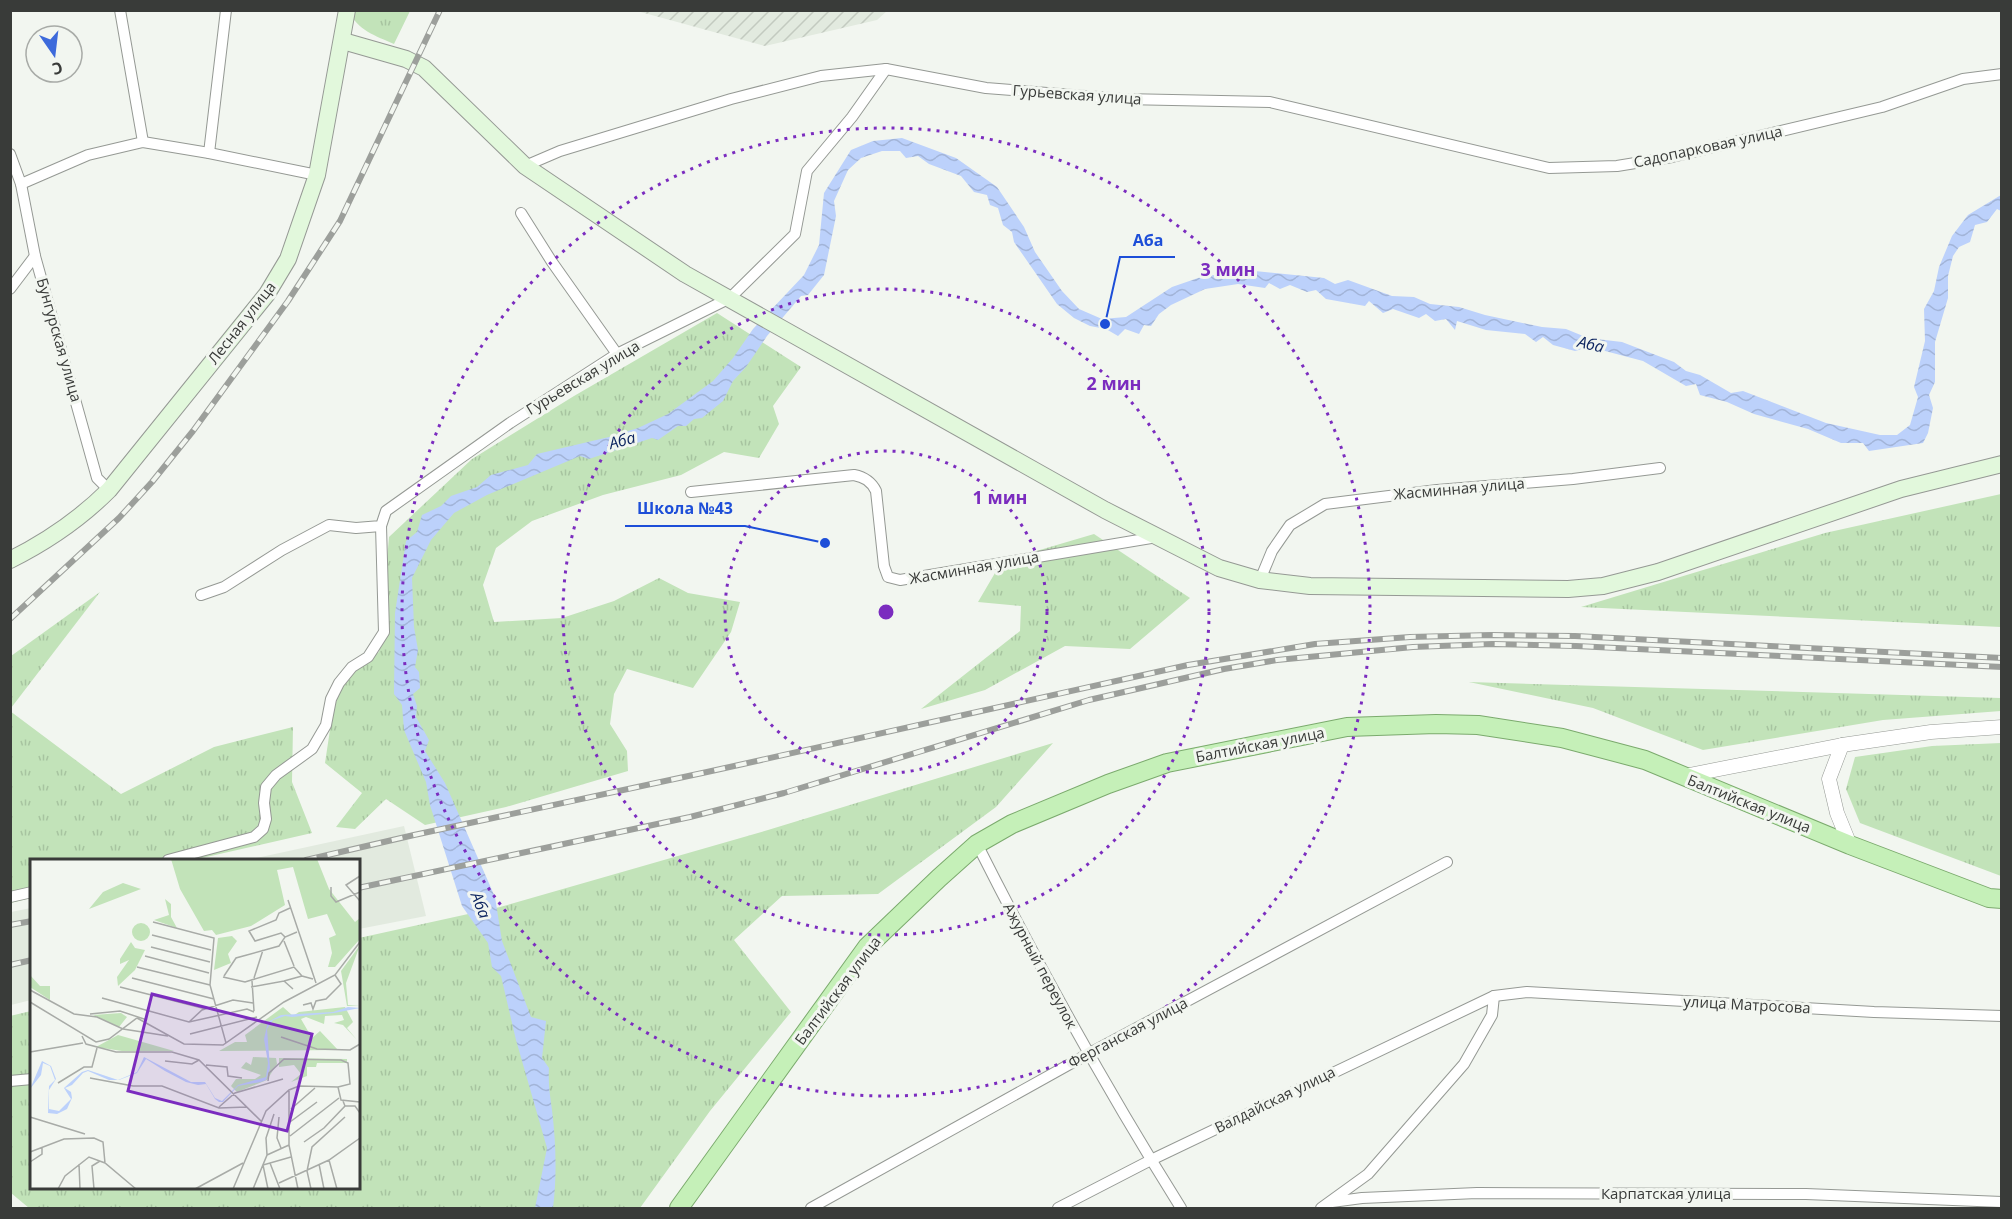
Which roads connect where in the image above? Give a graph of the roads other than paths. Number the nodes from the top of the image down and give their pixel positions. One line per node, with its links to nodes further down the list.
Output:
1 (120, 10): 8 (street)
2 (226, 10): 9 (street)
3 (347, 10): 4 (main road, Лесная улица)
4 (343, 41): 11 (main road); 12 (main road, Лесная улица)
5 (886, 69): 7 (street, Гурьевская улица); 11 (street, Гурьевская улица); 17 (street, Гурьевская улица)
6 (2001, 74): 7 (street, Садопарковая улица)
7 (1270, 102)
8 (143, 142): 9 (street); 13 (street)
9 (209, 153): 12 (street)
10 (10, 154): 13 (street, Бунгурская улица)
11 (525, 166): 17 (main road)
12 (317, 175): 21 (main road, Лесная улица)
13 (21, 184): 15 (street, Бунгурская улица)
14 (521, 213): 18 (street)
15 (35, 256): 16 (street); 21 (street, Бунгурская улица)
16 (10, 289)
17 (736, 301): 18 (street, Гурьевская улица); 24 (main road)
18 (617, 354): 23 (street, Гурьевская улица)
19 (2001, 464): 26 (main road)
20 (1660, 468): 26 (street, Жасминная улица)
21 (109, 490): 25 (main road, Лесная улица)
22 (691, 492): 24 (street, Жасминная улица)
23 (381, 526): 27 (street); 33 (street)
24 (1157, 537): 26 (main road)
25 (10, 560)
26 (1260, 580)
27 (201, 595)
28 (2001, 727): 29 (street)
29 (1842, 745): 30 (street); 32 (street)
30 (1683, 776): 31 (main road, Балтийская улица); 32 (main road, Балтийская улица)
31 (977, 844): 40 (street, Ажурный переулок); 46 (main road, Балтийская улица)
32 (1850, 845): 37 (main road, Балтийская улица)
33 (175, 859)
34 (1447, 862): 40 (street, Ферганская улица)
35 (30, 892): 36 (street)
36 (10, 897)
37 (1997, 899)
38 (1494, 996): 39 (street, улица Матросова); 43 (street, Валдайская улица); 44 (street, Карпатская улица)
39 (2001, 1016)
40 (1088, 1054): 43 (street, Ажурный переулок); 47 (street, Ферганская улица)
41 (30, 1079): 42 (street)
42 (10, 1081)
43 (1151, 1160): 48 (street, Валдайская улица); 49 (street, Ажурный переулок)
44 (1332, 1202): 45 (street, Карпатская улица); 50 (street, Карпатская улица)
45 (2001, 1202)
46 (679, 1209)
47 (812, 1209)
48 (1058, 1209)
49 (1181, 1209)
50 (1321, 1209)

